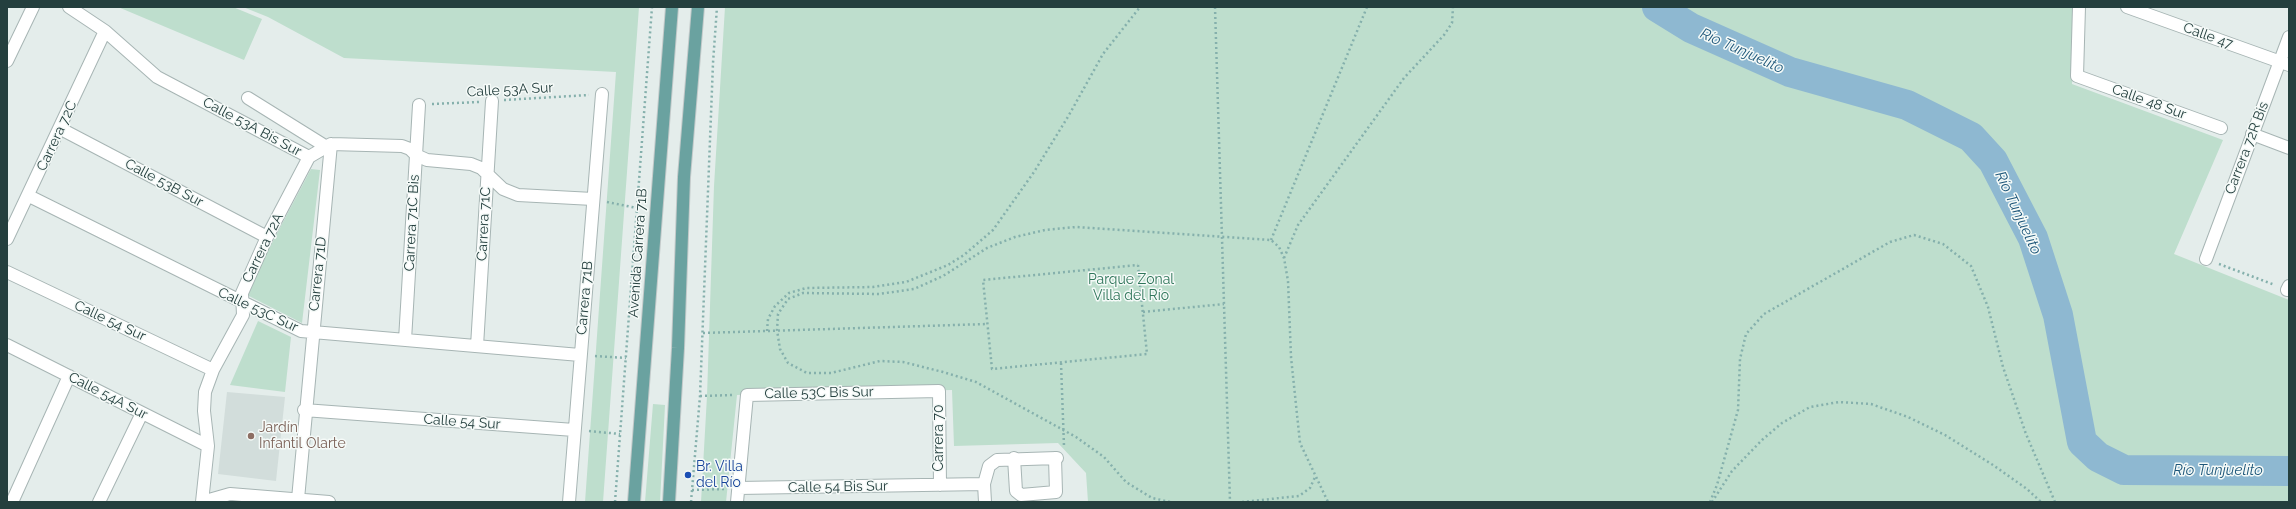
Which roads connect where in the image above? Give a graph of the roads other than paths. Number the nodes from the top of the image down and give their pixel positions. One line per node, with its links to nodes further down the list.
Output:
1 (32, 7): 9 (street)
2 (69, 7): 7 (street, Calle 53A Bis Sur)
3 (672, 7): 52 (main road, Avenida Carrera 71B)
4 (698, 7): 53 (main road)
5 (2079, 7): 15 (street, Calle 48 Sur)
6 (2127, 7): 10 (street, Calle 47)
7 (105, 31): 16 (street, Carrera 72C); 21 (street, Calle 53A Bis Sur)
8 (2289, 37): 10 (street, Carrera 72R Bis)
9 (7, 61)
10 (2284, 63): 17 (street, Carrera 72R Bis)
11 (602, 94): 24 (street, Carrera 71B)
12 (248, 98): 18 (street)
13 (492, 101): 22 (street, Carrera 71C)
14 (419, 105): 20 (street, Carrera 71C Bis)
15 (2221, 128)
16 (61, 129): 23 (street, Carrera 72C); 25 (street, Calle 53B Sur)
17 (2252, 134): 19 (street); 27 (street, Carrera 72R Bis)
18 (328, 145): 20 (street); 21 (street, Calle 53A Bis Sur); 30 (street, Carrera 71D)
19 (2289, 148)
20 (416, 155): 22 (street); 31 (street, Carrera 71C Bis)
21 (309, 157): 25 (street, Carrera 72A)
22 (487, 176): 24 (street); 33 (street, Carrera 71C)
23 (29, 196): 26 (street, Carrera 72C); 29 (street, Calle 53C Sur)
24 (593, 199): 34 (street, Carrera 71B)
25 (267, 237): 29 (street, Carrera 72A)
26 (7, 240)
27 (2206, 259)
28 (7, 272): 35 (street, Calle 54 Sur)
29 (241, 302): 30 (street, Calle 53C Sur); 35 (street, Carrera 72A)
30 (312, 332): 31 (street, Calle 53C Sur); 38 (street, Carrera 71D)
31 (405, 340): 33 (street, Calle 53C Sur)
32 (7, 345): 36 (street, Calle 54A Sur)
33 (477, 346): 34 (street, Calle 53C Sur)
34 (580, 355): 40 (street, Carrera 71B)
35 (213, 370): 41 (street, Carrera 72A)
36 (69, 376): 39 (street, Calle 54A Sur); 47 (street)
37 (939, 391): 44 (street, Carrera 70); 45 (street, Calle 53C Bis Sur)
38 (304, 410): 40 (street, Calle 54 Sur); 46 (street, Carrera 71D)
39 (142, 413): 41 (street, Calle 54A Sur); 48 (street)
40 (574, 430): 51 (street, Carrera 71B)
41 (208, 446): 49 (street, Carrera 72A)
42 (1014, 458): 42 (street); 43 (street)
43 (984, 484): 44 (street, Calle 54 Bis Sur); 55 (street)
44 (940, 485): 45 (street, Calle 54 Bis Sur)
45 (738, 488): 54 (street)
46 (298, 500): 49 (street); 50 (street)
47 (12, 502)
48 (98, 502)
49 (202, 502)
50 (329, 502)
51 (569, 502)
52 (634, 502)
53 (669, 502)
54 (737, 502)
55 (985, 502)

